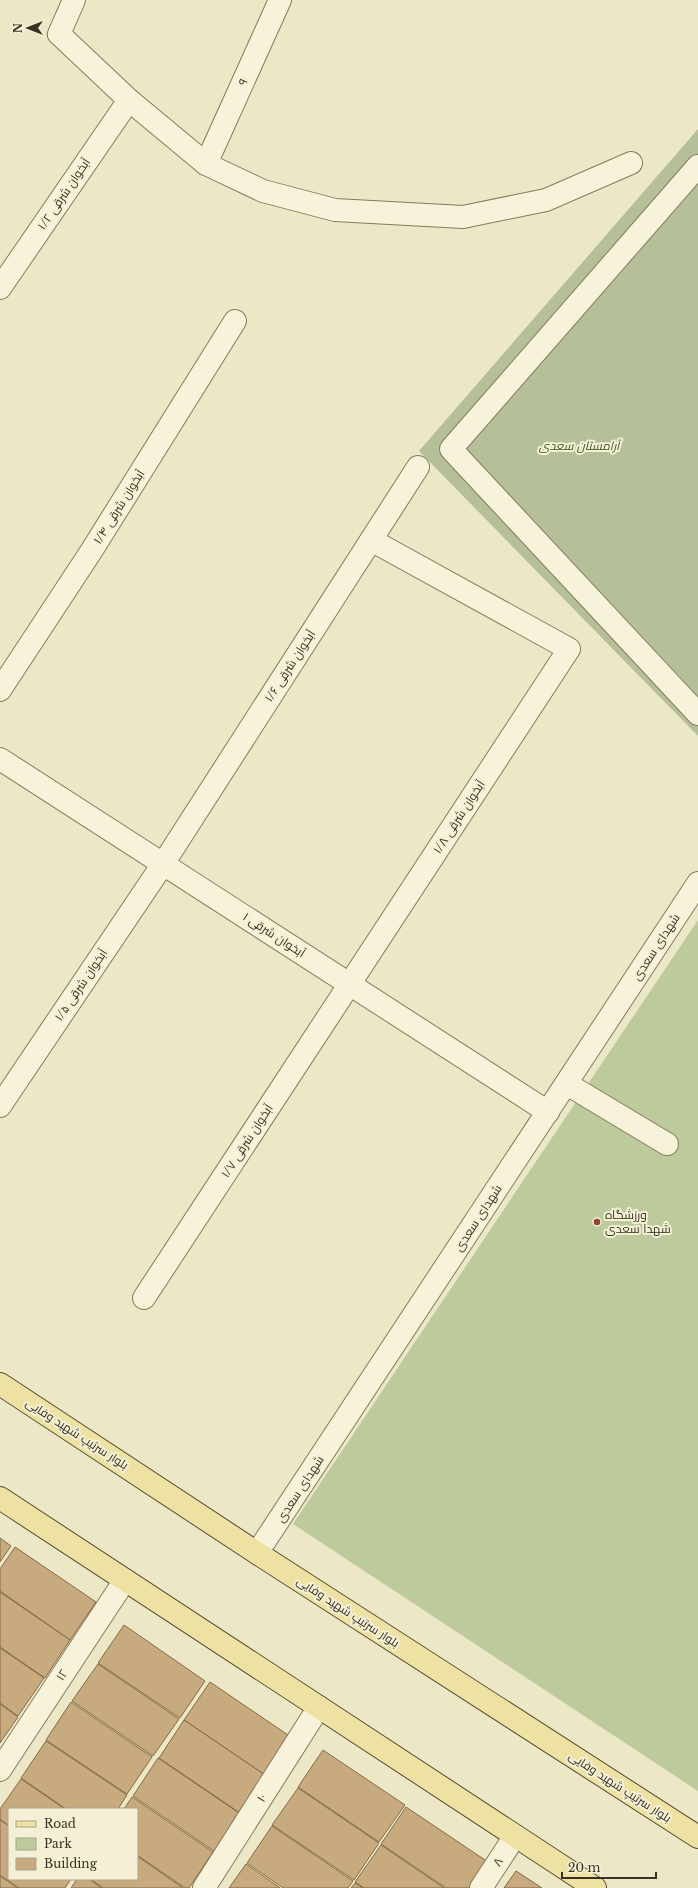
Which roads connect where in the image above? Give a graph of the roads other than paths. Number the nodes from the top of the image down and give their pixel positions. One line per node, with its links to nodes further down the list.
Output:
1 (74, 0): 3 (street)
2 (280, 0): 5 (street, ۹)
3 (129, 100): 5 (street); 7 (street, آبخوان شرقی ۱/۲)
4 (631, 163): 5 (street)
5 (206, 164)
6 (698, 166): 12 (street)
7 (0, 288)
8 (235, 321): 11 (street, آبخوان شرقی ۱/۴)
9 (418, 467): 10 (street, آبخوان شرقی ۱/۶)
10 (371, 540): 14 (street, آبخوان شرقی ۱/۶); 16 (street, آبخوان شرقی ۱/۸)
11 (0, 690)
12 (698, 714)
13 (0, 759): 14 (street, آبخوان شرقی ۱)
14 (163, 864): 16 (street, آبخوان شرقی ۱); 18 (street, آبخوان شرقی ۱/۵)
15 (698, 883): 17 (street, شهدای سعدی)
16 (350, 984): 19 (street, آبخوان شرقی ۱); 21 (street, آبخوان شرقی ۱/۷)
17 (567, 1084): 19 (street, شهدای سعدی); 20 (street)
18 (0, 1106)
19 (548, 1112): 24 (street, شهدای سعدی)
20 (667, 1144)
21 (144, 1298)
22 (0, 1384): 24 (main road, بلوار سرتیپ شهید وفایی)
23 (0, 1498): 25 (main road)
24 (257, 1553): 29 (main road, بلوار سرتیپ شهید وفایی)
25 (125, 1580): 26 (main road); 27 (street, ۱۲)
26 (319, 1708): 28 (main road); 30 (street, ۱۰)
27 (0, 1770)
28 (515, 1836): 31 (street, ۸); 32 (main road)
29 (698, 1837)
30 (204, 1888)
31 (481, 1888)
32 (595, 1888)

